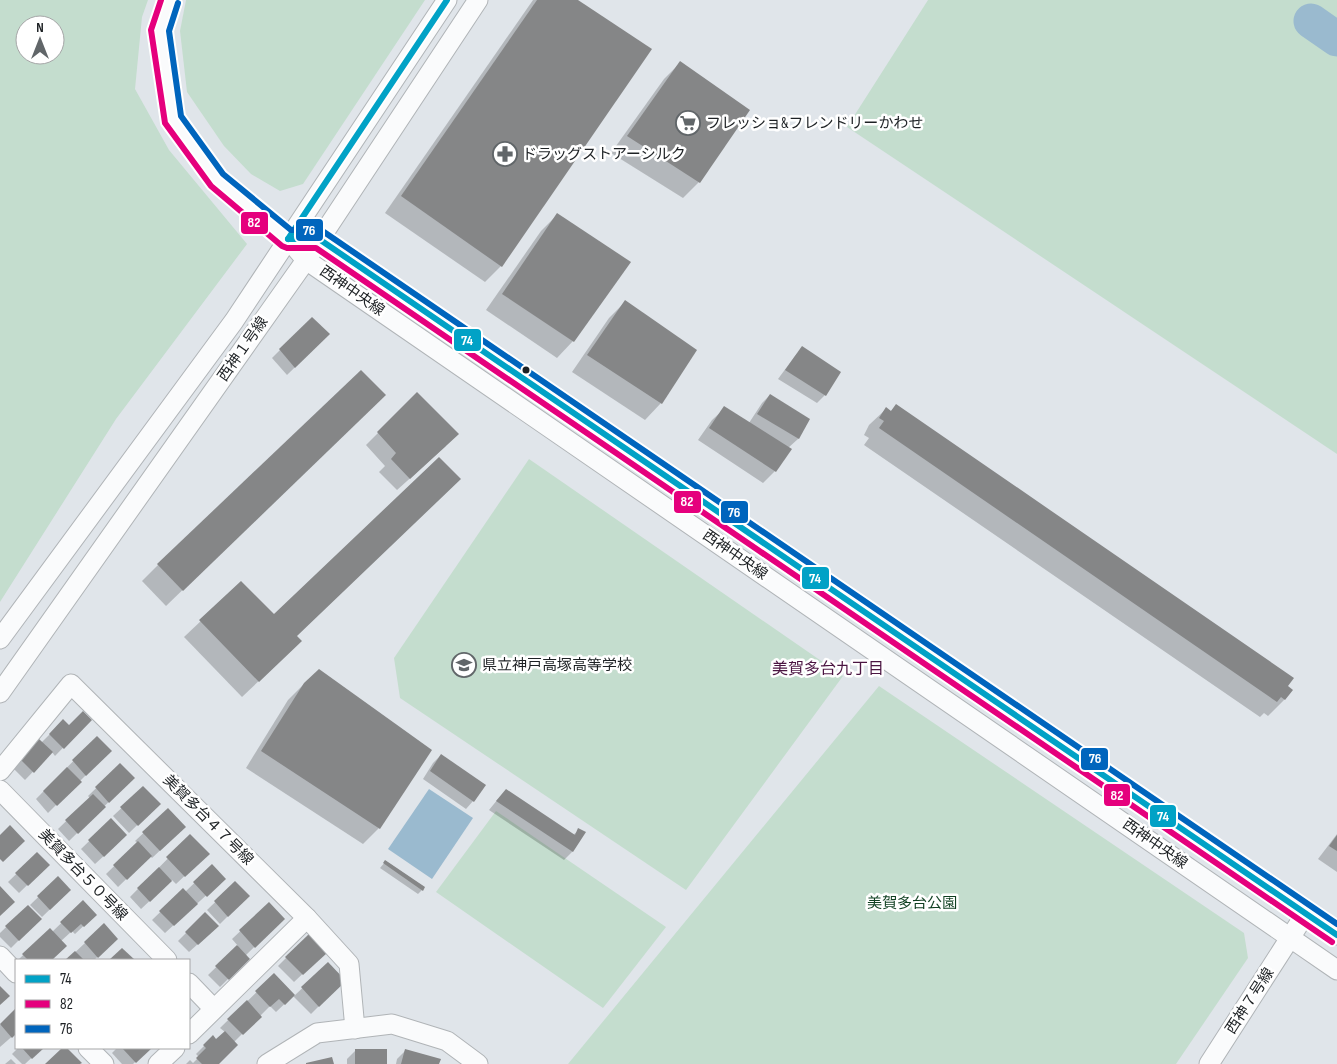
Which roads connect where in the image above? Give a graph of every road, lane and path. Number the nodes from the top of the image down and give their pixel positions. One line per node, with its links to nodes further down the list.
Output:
1 (170, 0): 4 (street, 西神中央線)
2 (447, 0): 4 (street, 西神１号線)
3 (478, 0): 5 (street, 西神１号線)
4 (288, 239): 5 (street); 6 (street, 西神中央線); 7 (street, 西神１号線)
5 (319, 239): 6 (street, 西神１号線); 11 (street, 西神中央線)
6 (306, 260): 8 (street, 西神１号線); 14 (street, 西神中央線)
7 (0, 640)
8 (0, 693)
9 (0, 771): 12 (street, 美賀多台４７号線)
10 (0, 790): 16 (street, 美賀多台５０号線)
11 (1306, 913): 13 (street, 西神中央線); 14 (street, 西神７号線)
12 (307, 918): 20 (street); 21 (street)
13 (1337, 935)
14 (1290, 938): 17 (street, 西神中央線); 29 (street, 西神７号線)
15 (0, 956): 18 (street)
16 (166, 959)
17 (1337, 970)
18 (15, 972)
19 (190, 984): 20 (street)
20 (214, 1009): 22 (street)
21 (355, 1029): 27 (street); 28 (street)
22 (190, 1033)
23 (89, 1049): 25 (street)
24 (174, 1049): 26 (street)
25 (104, 1064)
26 (158, 1064)
27 (267, 1064)
28 (478, 1064)
29 (1209, 1064)

